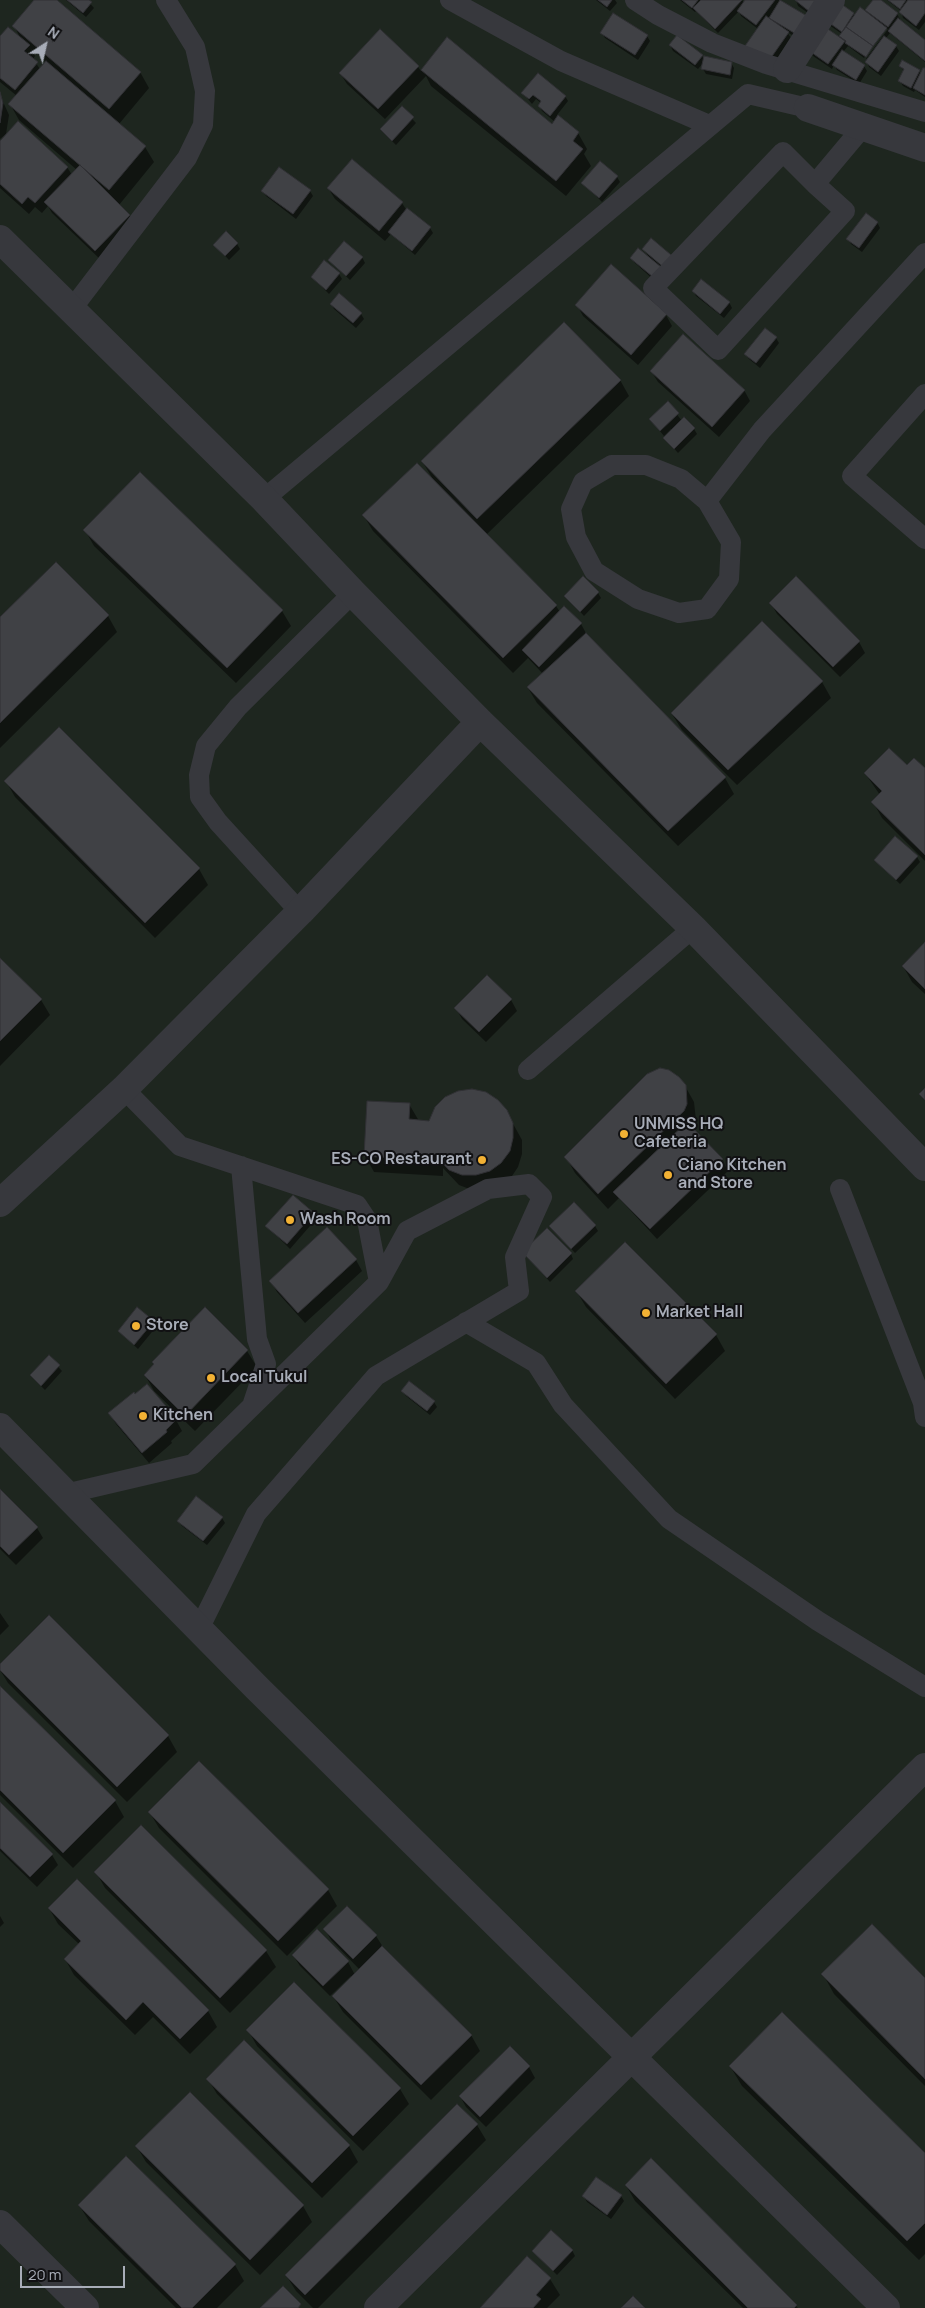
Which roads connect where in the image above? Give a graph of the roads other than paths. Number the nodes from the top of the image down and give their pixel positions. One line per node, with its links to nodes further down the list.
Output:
1 (166, 0): 14 (lane)
2 (450, 0): 8 (lane)
3 (635, 0): 5 (lane)
4 (831, 0): 5 (street)
5 (787, 69): 7 (lane)
6 (808, 108): 8 (lane); 9 (street)
7 (925, 112)
8 (709, 125): 16 (lane)
9 (862, 128): 10 (street); 11 (lane)
10 (925, 148)
11 (815, 184): 11 (lane)
12 (0, 238): 14 (street)
13 (925, 253): 17 (lane)
14 (71, 310): 16 (street)
15 (925, 394): 18 (lane)
16 (264, 498): 19 (street)
17 (707, 500): 17 (lane)
18 (925, 539)
19 (353, 593): 20 (street); 21 (lane)
20 (480, 722): 21 (street); 22 (street)
21 (300, 912): 24 (street)
22 (693, 928): 23 (lane); 26 (street)
23 (528, 1070)
24 (124, 1088): 25 (lane); 28 (street)
25 (241, 1166): 29 (lane); 31 (lane)
26 (925, 1167)
27 (840, 1189): 32 (lane)
28 (0, 1204)
29 (379, 1282): 30 (lane); 31 (lane)
30 (466, 1322): 35 (lane); 36 (lane)
31 (252, 1407): 34 (lane)
32 (925, 1417)
33 (0, 1427): 34 (street)
34 (65, 1494): 35 (street)
35 (199, 1629): 38 (street)
36 (925, 1688)
37 (925, 1767): 38 (street)
38 (632, 2056): 41 (street); 42 (street)
39 (0, 2224): 40 (street)
40 (85, 2308)
41 (378, 2308)
42 (886, 2308)

